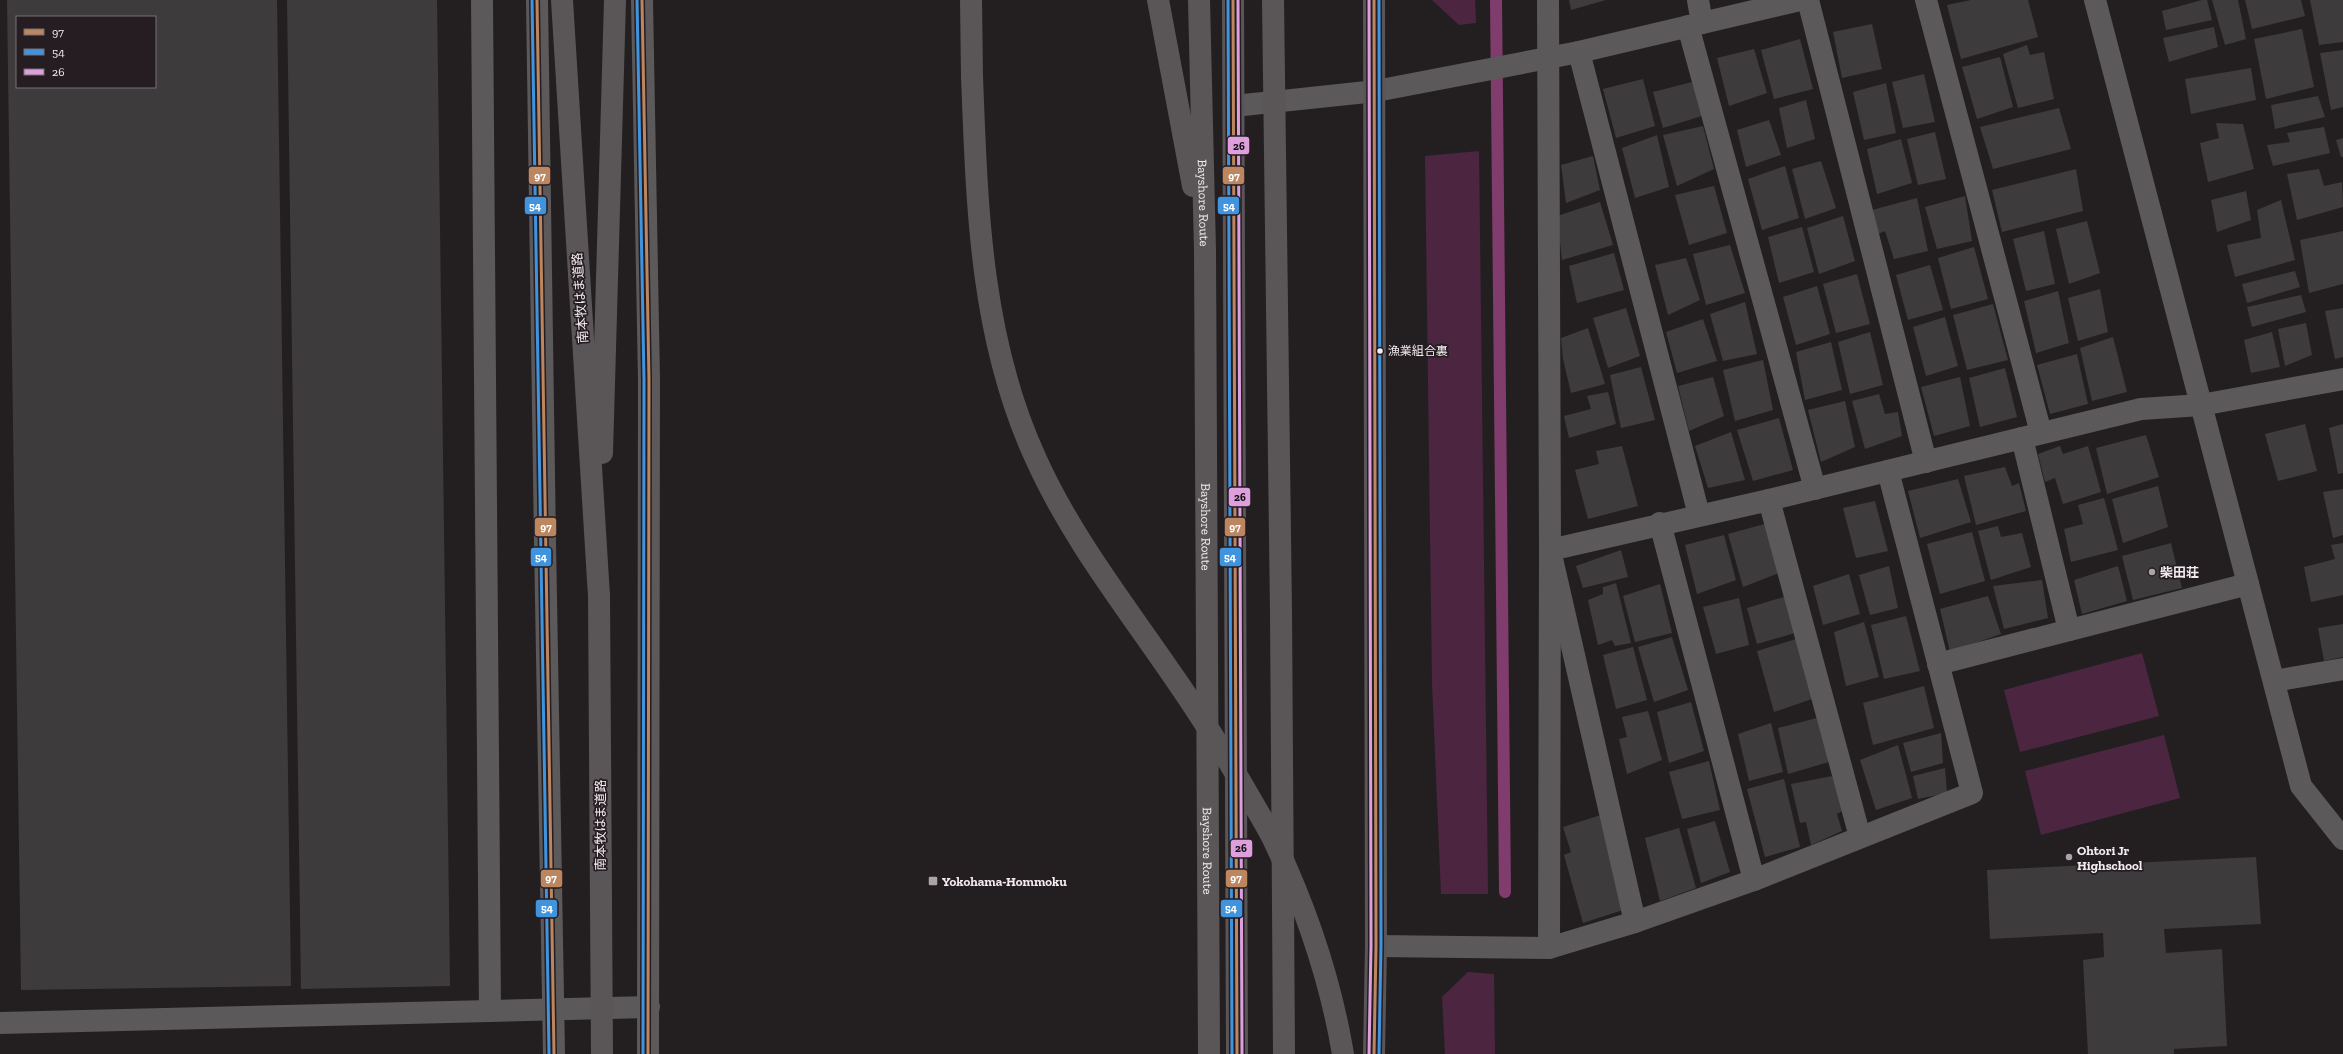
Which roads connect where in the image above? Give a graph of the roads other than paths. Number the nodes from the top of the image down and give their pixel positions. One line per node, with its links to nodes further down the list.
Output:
1 (482, 0): 47 (street)
2 (537, 0): 48 (street)
3 (562, 0): 35 (highway, 南本牧はま道路)
4 (615, 0): 35 (highway, 南本牧はま道路)
5 (642, 0): 46 (street)
6 (972, 0): 56 (highway, bridge)
7 (1158, 0): 23 (highway)
8 (1199, 0): 23 (highway, Bayshore Route)
9 (1233, 0): 22 (highway)
10 (1273, 0): 55 (highway, bridge)
11 (1374, 0): 21 (highway)
12 (1548, 0): 20 (street)
13 (1698, 0): 18 (street)
14 (1800, 0): 18 (street)
15 (1808, 0): 27 (street)
16 (1926, 0): 26 (street)
17 (2095, 0): 25 (street)
18 (1695, 24): 19 (street); 29 (street)
19 (1579, 52): 20 (street); 31 (street)
20 (1548, 58): 21 (street); 33 (street)
21 (1376, 91): 22 (street); 44 (highway)
22 (1234, 106): 54 (highway)
23 (1205, 250): 53 (highway, Bayshore Route, bridge)
24 (2343, 378): 25 (street)
25 (2201, 405): 26 (street); 34 (street)
26 (2031, 436): 27 (street); 36 (street)
27 (1926, 462): 28 (street)
28 (1888, 471): 29 (street); 37 (street)
29 (1815, 489): 30 (street)
30 (1769, 500): 31 (street); 40 (street)
31 (1699, 515): 32 (street)
32 (1660, 523): 33 (street); 42 (street)
33 (1550, 550): 43 (street); 45 (street)
34 (2248, 584): 36 (street); 39 (street)
35 (599, 596): 51 (highway, 南本牧はま道路, bridge)
36 (2068, 630): 37 (street)
37 (1938, 664): 40 (street)
38 (2343, 669): 39 (street)
39 (2274, 681): 41 (street)
40 (1860, 837): 42 (street)
41 (2343, 839)
42 (1754, 880): 43 (street)
43 (1635, 922): 45 (street)
44 (1376, 946): 45 (street); 57 (highway)
45 (1549, 948)
46 (649, 1008): 48 (street); 52 (street)
47 (490, 1010): 48 (street); 49 (street)
48 (553, 1010): 50 (street)
49 (0, 1023)
50 (554, 1054)
51 (602, 1054)
52 (648, 1054)
53 (1209, 1054)
54 (1238, 1054)
55 (1284, 1054)
56 (1343, 1054)
57 (1374, 1054)

